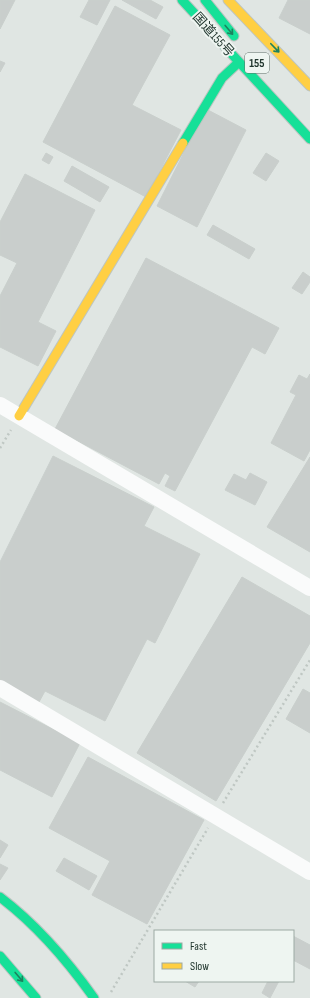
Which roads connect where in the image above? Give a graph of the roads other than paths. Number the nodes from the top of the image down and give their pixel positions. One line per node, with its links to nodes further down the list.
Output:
1 (182, 0): 5 (main road, 国道155号 / 155)
2 (205, 0): 4 (main road, 国道155号 / 155, one-way to 4)
3 (228, 0): 6 (main road, 155, one-way to 6)
4 (242, 45)
5 (239, 62): 7 (main road, 国道155号 / 155); 11 (main road)
6 (310, 86)
7 (273, 100): 8 (main road, 国道155号 / 155); 9 (main road, 155)
8 (310, 139)
9 (310, 150)
10 (0, 405): 11 (street)
11 (19, 416): 12 (street)
12 (310, 588)
13 (0, 688): 14 (street)
14 (310, 872)
15 (0, 897): 18 (main road)
16 (0, 956): 17 (main road, one-way to 17)
17 (36, 998)
18 (94, 998)

